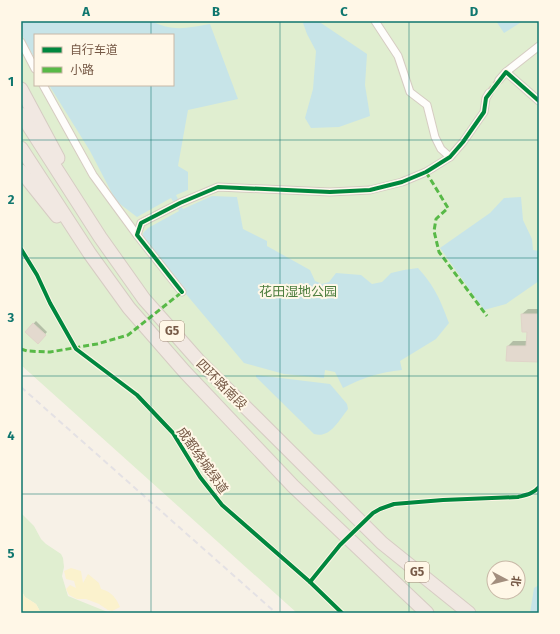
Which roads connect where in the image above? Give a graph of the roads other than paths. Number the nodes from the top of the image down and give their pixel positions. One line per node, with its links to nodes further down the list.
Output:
1 (376, 21): 13 (street)
2 (21, 42): 4 (street)
3 (539, 46): 5 (street)
4 (34, 67)
5 (506, 72): 6 (street); 10 (street)
6 (499, 80)
7 (44, 86): 15 (street)
8 (21, 89): 16 (highway)
9 (489, 93): 13 (street)
10 (539, 101)
11 (21, 114): 16 (highway, 四环路南段 / G5)
12 (21, 148): 17 (highway, 四环路南段 / G5)
13 (450, 157): 15 (street)
14 (21, 171): 17 (highway)
15 (137, 235): 18 (street)
16 (100, 237): 20 (highway, 四环路南段 / G5)
17 (90, 254): 19 (highway, 四环路南段 / G5)
18 (182, 292)
19 (427, 613)
20 (469, 613)

